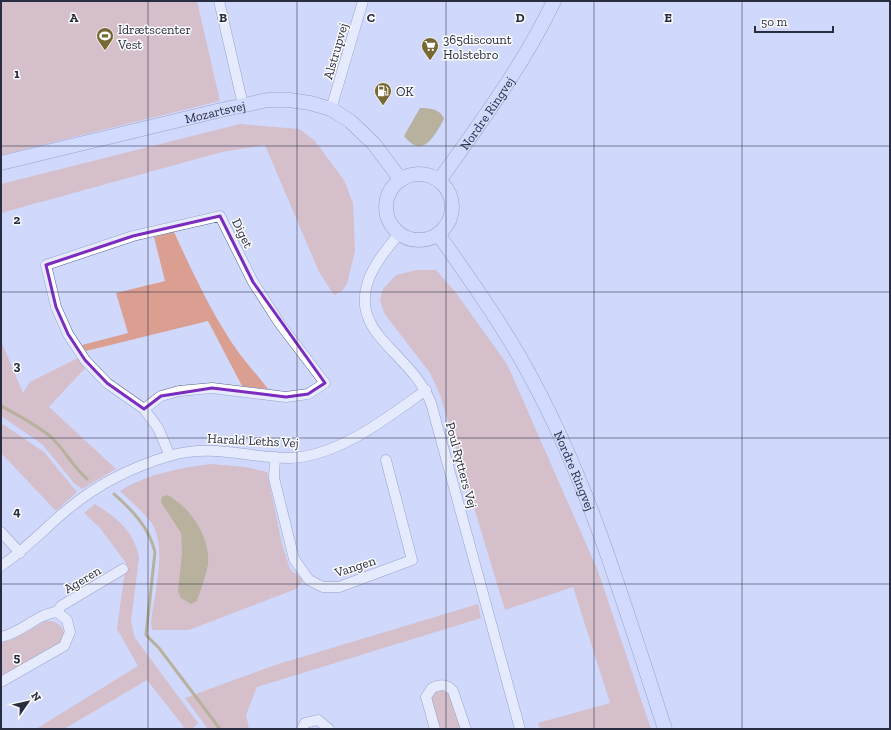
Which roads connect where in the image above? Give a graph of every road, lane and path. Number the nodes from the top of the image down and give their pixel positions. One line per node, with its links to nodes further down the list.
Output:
1 (219, 1): 4 (street)
2 (363, 1): 5 (street, Alstrupvej)
3 (554, 1): 8 (main road, Nordre Ringvej)
4 (244, 105): 5 (main road, Mozartsvej); 6 (main road, Mozartsvej)
5 (331, 109): 7 (main road, Mozartsvej)
6 (1, 163)
7 (401, 180): 8 (main road); 9 (main road)
8 (439, 181): 10 (main road)
9 (399, 234): 10 (main road); 11 (street, Poul Rytters Vej)
10 (438, 234): 28 (main road, Nordre Ringvej)
11 (426, 390): 14 (street, Harald Leths Vej); 27 (street, Poul Rytters Vej)
12 (144, 409): 12 (street, Diget); 13 (street, Diget)
13 (170, 456): 14 (street, Harald Leths Vej); 17 (street, Harald Leths Vej)
14 (274, 457): 15 (street, Vangen)
15 (386, 460)
16 (1, 532): 17 (street)
17 (20, 553): 18 (street, Harald Leths Vej)
18 (1, 566)
19 (123, 570): 20 (street, Ageren)
20 (57, 612): 21 (street, Ageren); 22 (street)
21 (1, 637)
22 (1, 682)
23 (302, 729): 24 (street)
24 (329, 729)
25 (435, 729): 26 (street)
26 (466, 729)
27 (520, 729)
28 (665, 729)

